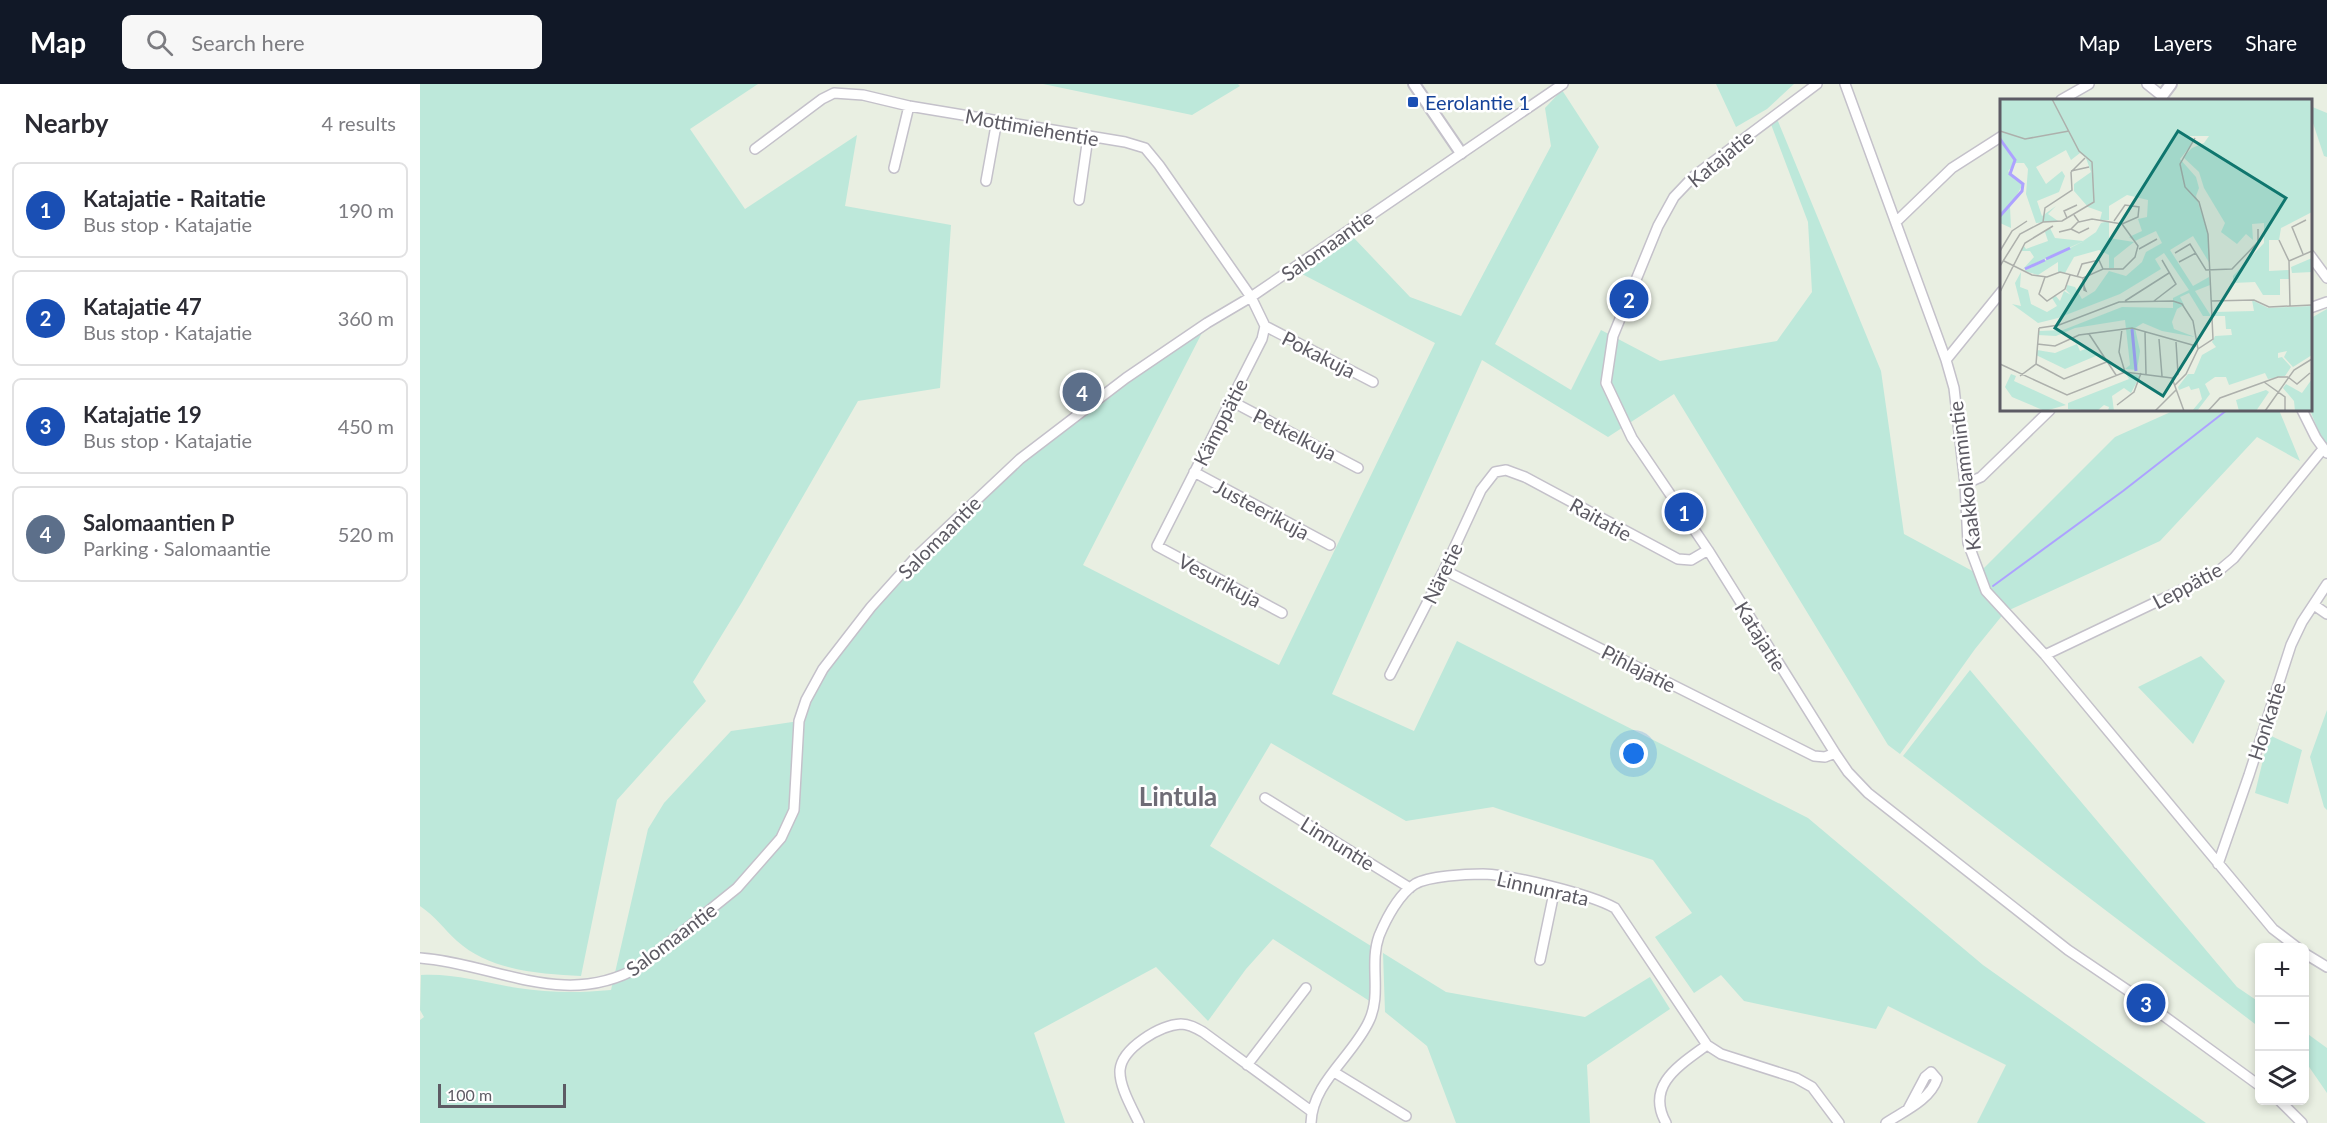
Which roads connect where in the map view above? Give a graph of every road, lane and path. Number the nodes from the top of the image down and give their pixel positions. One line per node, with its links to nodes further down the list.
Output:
1 (1414, 84): 15 (street)
2 (1563, 84): 15 (street, Salomaantie)
3 (1816, 84): 39 (street, Katajatie)
4 (1845, 84): 19 (street, Kaakkolammintie)
5 (2089, 84): 9 (street)
6 (2147, 84): 8 (street)
7 (2171, 84): 8 (street)
8 (2162, 98)
9 (2063, 99)
10 (909, 106): 11 (street, Mottimiehentie); 14 (street, Mottimiehentie); 16 (street)
11 (997, 120): 12 (street, Mottimiehentie); 17 (street)
12 (1088, 137): 18 (street); 23 (street, Mottimiehentie)
13 (2000, 137): 19 (street)
14 (755, 149)
15 (1461, 153): 23 (street, Salomaantie)
16 (894, 168)
17 (986, 181)
18 (1079, 200)
19 (1897, 221): 27 (street, Kaakkolammintie)
20 (2312, 258): 21 (street)
21 (2327, 278)
22 (2000, 292): 27 (street)
23 (1251, 297): 26 (street); 54 (street, Salomaantie)
24 (2327, 302): 25 (street)
25 (2312, 307)
26 (1265, 326): 28 (street, Pokakuja); 29 (street, Kämppätie)
27 (1946, 360): 36 (street, Kaakkolammintie)
28 (1373, 382)
29 (1231, 401): 33 (street, Petkelkuja); 34 (street, Kämppätie)
30 (2049, 411): 36 (street)
31 (2303, 411): 32 (street)
32 (2325, 451): 45 (street, Leppätie)
33 (1358, 468)
34 (1194, 472): 37 (street, Justeerikuja); 38 (street, Kämppätie)
35 (1495, 472): 39 (street, Raitatie); 40 (street, Näretie)
36 (1965, 484): 45 (street, Kaakkolammintie)
37 (1330, 545)
38 (1157, 546): 43 (street, Vesurikuja)
39 (1708, 550): 47 (street, Katajatie)
40 (1444, 570): 46 (street, Näretie); 47 (street, Pihlajatie)
41 (2327, 584): 42 (street, Honkatie)
42 (2314, 605): 44 (street); 49 (street, Honkatie)
43 (1282, 613)
44 (2327, 614)
45 (2045, 655): 49 (street, Kaakkolammintie)
46 (1390, 675)
47 (1835, 753): 61 (street, Katajatie)
48 (1265, 798): 50 (street, Linnuntie)
49 (2218, 864): 52 (street, Kaakkolammintie)
50 (1410, 888): 51 (street, Linnunrata); 60 (street)
51 (1554, 888): 55 (street); 58 (street, Linnunrata)
52 (2292, 943)
53 (2309, 956): 56 (street)
54 (420, 958)
55 (1540, 960)
56 (2327, 967)
57 (1306, 988): 59 (street)
58 (1707, 1045): 68 (street); 69 (street)
59 (1247, 1065): 64 (street); 66 (street)
60 (1334, 1072): 64 (street); 65 (street)
61 (2255, 1083)
62 (2283, 1105): 71 (street)
63 (1908, 1109): 70 (street)
64 (1311, 1112): 67 (street)
65 (1406, 1116)
66 (1139, 1123)
67 (1311, 1123)
68 (1665, 1123)
69 (1839, 1123)
70 (1886, 1123)
71 (2302, 1123)

